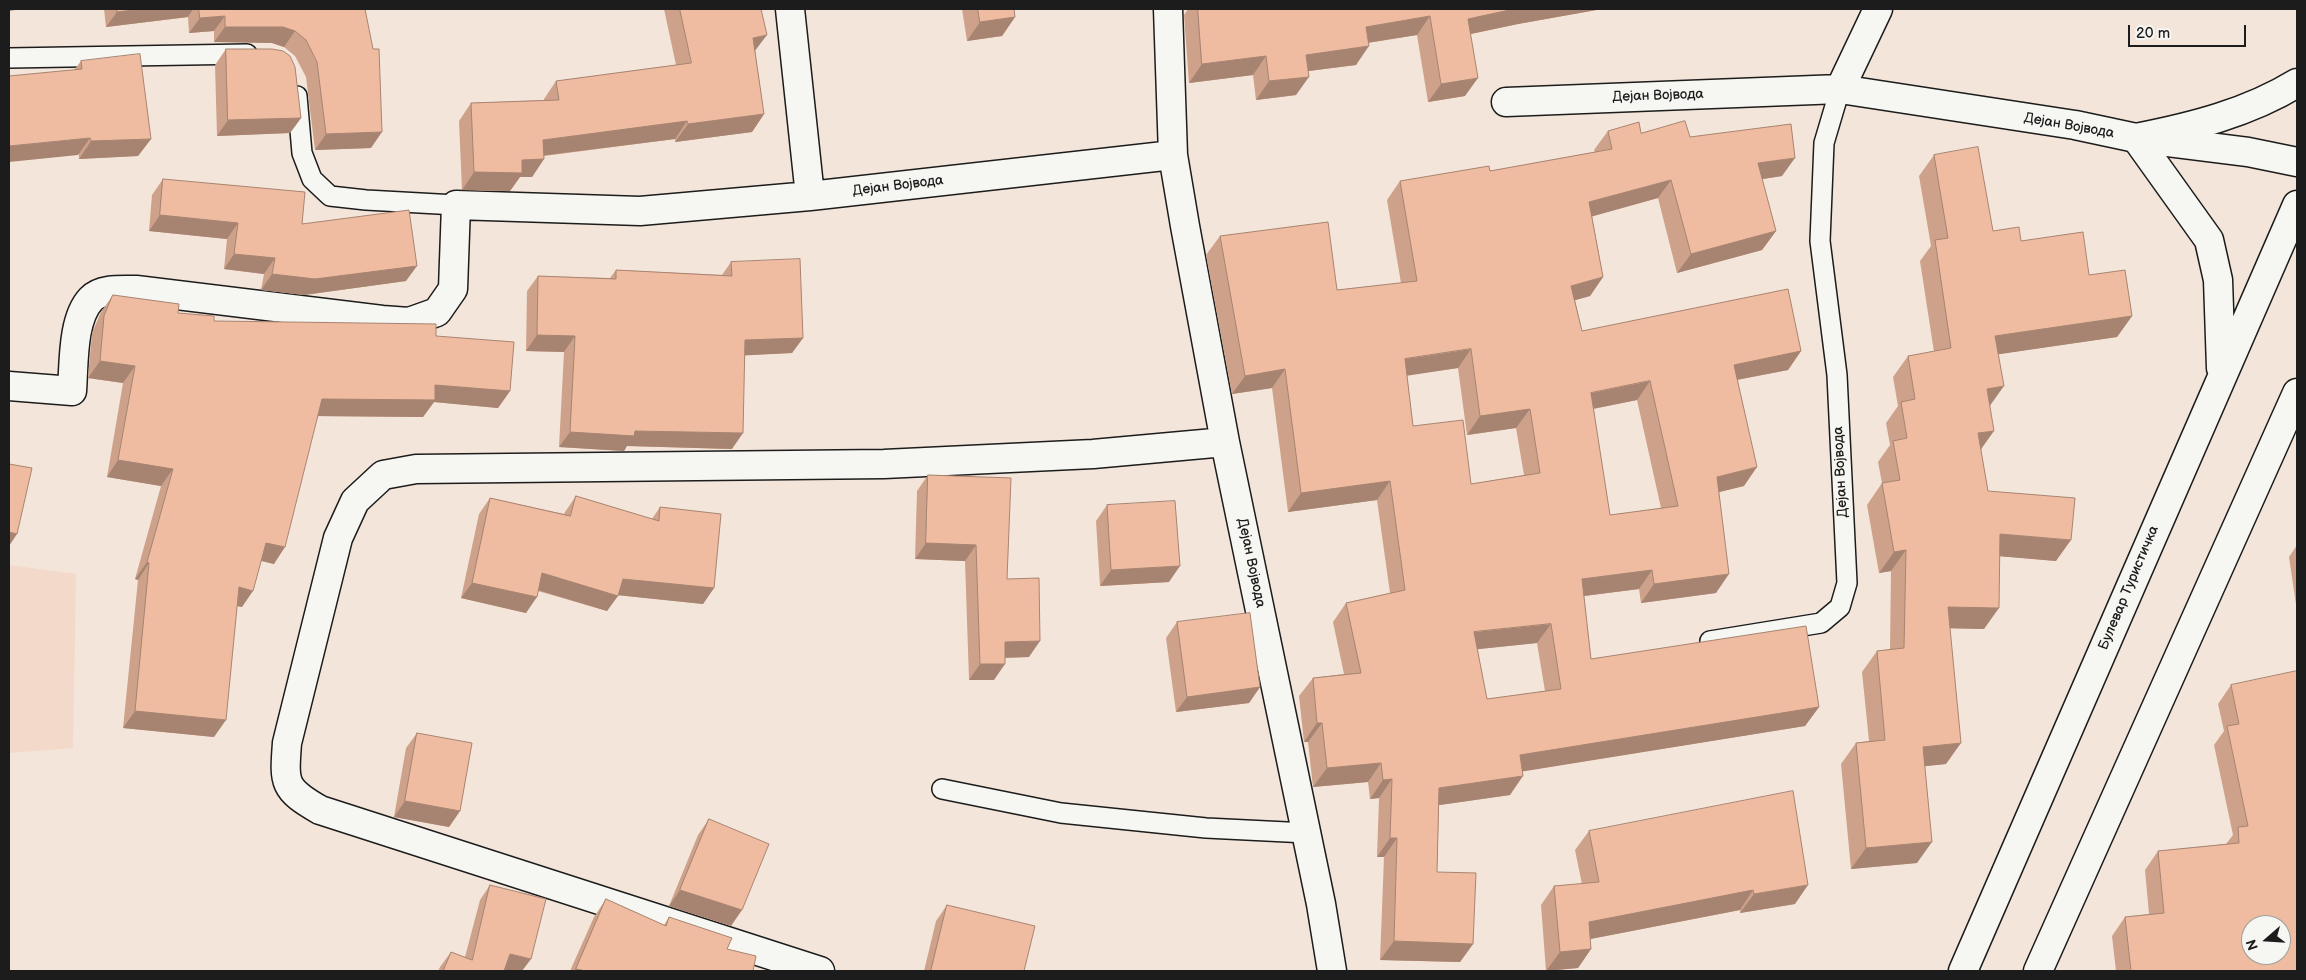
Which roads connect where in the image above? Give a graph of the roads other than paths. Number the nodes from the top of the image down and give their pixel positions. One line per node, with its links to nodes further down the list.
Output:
1 (790, 9): 13 (street)
2 (1168, 9): 11 (street, Дејан Војвода)
3 (1878, 9): 8 (street, Дејан Војвода)
4 (262, 54): 5 (lane)
5 (9, 58)
6 (294, 76): 14 (lane)
7 (2297, 83): 10 (street)
8 (1840, 90): 9 (street, Дејан Војвода); 10 (street, Дејан Војвода); 20 (lane, Дејан Војвода)
9 (1506, 102)
10 (2136, 138): 12 (street, Дејан Војвода); 16 (street)
11 (1173, 155): 13 (street, Дејан Војвода); 19 (street, Дејан Војвода)
12 (2297, 162)
13 (810, 196): 14 (street, Дејан Војвода)
14 (456, 205): 17 (street)
15 (2297, 205): 16 (street, Булевар Туристичка)
16 (2221, 375): 25 (street, Булевар Туристичка)
17 (9, 386)
18 (2296, 398): 26 (street)
19 (1225, 442): 22 (street, Дејан Војвода); 23 (street)
20 (1694, 644)
21 (942, 789): 22 (lane)
22 (1307, 833): 24 (street, Дејан Војвода)
23 (820, 971)
24 (1332, 971)
25 (1962, 971)
26 (2038, 971)

